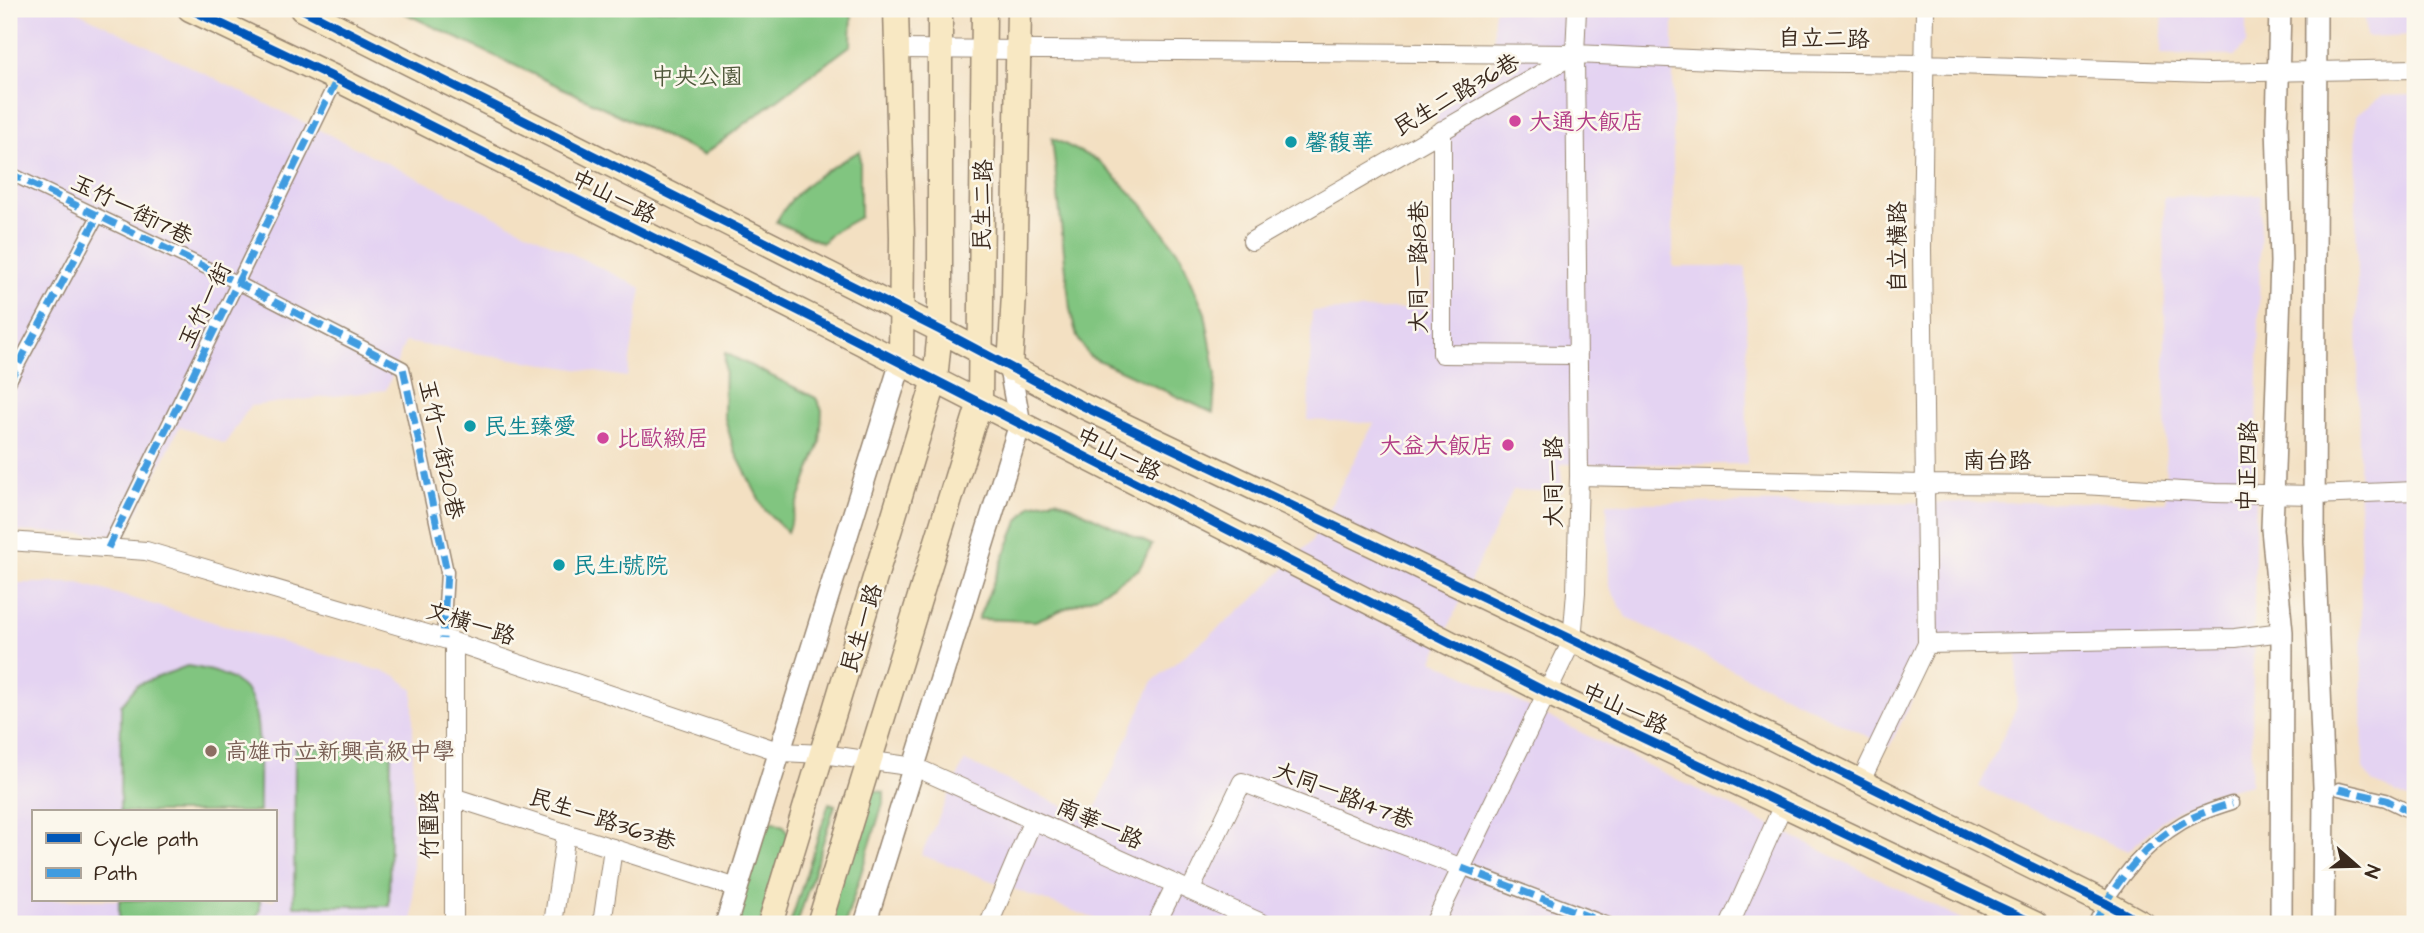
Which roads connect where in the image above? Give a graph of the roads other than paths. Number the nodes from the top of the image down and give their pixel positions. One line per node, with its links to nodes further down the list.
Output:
1 (190, 9): 20 (main road, 中山一路)
2 (302, 9): 26 (main road, 中山一路)
3 (896, 9): 11 (main road)
4 (940, 9): 12 (main road, 民生二路)
5 (984, 9): 13 (main road, 民生二路)
6 (1020, 9): 14 (main road)
7 (1577, 9): 15 (street, 大同一路)
8 (1925, 9): 16 (street, 自立橫路)
9 (2280, 9): 19 (street, 中正四路)
10 (2316, 9): 18 (street)
11 (897, 49): 12 (street, 自立二路); 26 (main road)
12 (940, 50): 13 (street, 自立二路); 27 (main road, 民生二路)
13 (983, 51): 14 (street, 自立二路); 28 (main road, 民生二路)
14 (1019, 52): 15 (street, 自立二路); 31 (main road)
15 (1575, 54): 16 (street, 自立二路); 21 (street, 民生二路36巷); 29 (street, 大同一路)
16 (1924, 64): 19 (street, 自立二路); 37 (street, 自立橫路)
17 (2415, 69): 18 (street, 自立二路)
18 (2315, 71): 19 (street, 自立二路); 40 (street)
19 (2279, 72): 39 (street, 中正四路)
20 (337, 79): 25 (street, 玉竹一街); 30 (main road, 中山一路)
21 (1443, 130): 24 (street, 民生二路36巷); 29 (street, 大同一路18巷)
22 (9, 173): 23 (street, 玉竹一街17巷)
23 (98, 216): 25 (street, 玉竹一街17巷); 33 (street)
24 (1252, 241)
25 (238, 283): 42 (street, 玉竹一街); 44 (street, 玉竹一街20巷)
26 (902, 310): 27 (main road, 中山一路); 30 (main road)
27 (940, 330): 28 (main road, 中山一路); 32 (main road, 民生一路)
28 (982, 353): 31 (main road, 中山一路); 34 (main road, 民生二路)
29 (1577, 355): 36 (street, 大同一路)
30 (901, 362): 32 (main road, 中山一路); 48 (street, 民生一路)
31 (1010, 369): 35 (street); 45 (main road, 中山一路)
32 (935, 380): 34 (main road, 中山一路); 49 (main road, 民生一路)
33 (9, 382)
34 (980, 402): 35 (main road, 中山一路); 50 (main road, 民生一路)
35 (1020, 424): 47 (main road, 中山一路); 51 (street)
36 (1579, 476): 37 (street, 南台路); 45 (street, 大同一路)
37 (1924, 484): 39 (street, 南台路); 46 (street, 自立橫路)
38 (2415, 491): 40 (street, 南台路)
39 (2272, 494): 40 (street, 南台路); 43 (street, 中正四路)
40 (2314, 495): 81 (street)
41 (9, 541): 42 (street, 文橫一路)
42 (107, 548): 44 (street, 文橫一路)
43 (2282, 632): 46 (street); 80 (street, 中正四路)
44 (448, 640): 48 (street, 文橫一路); 54 (street, 竹圍路)
45 (1572, 641): 47 (street, 大同一路); 52 (main road, 中山一路)
46 (1927, 644): 52 (street)
47 (1548, 693): 56 (main road, 中山一路); 61 (street, 大同一路)
48 (781, 752): 49 (street, 文橫一路); 62 (street, 民生一路)
49 (823, 754): 50 (street, 文橫一路); 69 (main road, 民生一路)
50 (870, 760): 51 (street, 文橫一路); 70 (main road, 民生一路)
51 (915, 767): 58 (street, 南華一路); 71 (street)
52 (1860, 783): 64 (main road, 中山一路)
53 (2339, 789): 57 (street)
54 (453, 797): 59 (street, 民生一路363巷); 65 (street, 竹圍路)
55 (2232, 803): 64 (street)
56 (1783, 804): 77 (street); 78 (main road, 中山一路)
57 (2415, 814)
58 (1033, 820): 63 (street, 南華一路); 72 (street)
59 (566, 834): 60 (street, 民生一路363巷); 66 (street)
60 (613, 848): 62 (street, 民生一路363巷); 67 (street)
61 (1462, 868): 63 (street, 大同一路147巷); 75 (street, 大同一路); 76 (street)
62 (737, 888): 68 (street, 民生一路)
63 (1183, 888): 73 (street); 74 (street, 南華一路)
64 (2100, 914): 79 (main road, 中山一路)
65 (454, 924)
66 (553, 924)
67 (602, 924)
68 (726, 924)
69 (770, 924)
70 (819, 924)
71 (865, 924)
72 (989, 924)
73 (1156, 924)
74 (1264, 924)
75 (1434, 924)
76 (1608, 924)
77 (1730, 924)
78 (2035, 924)
79 (2143, 924)
80 (2281, 924)
81 (2323, 924)

